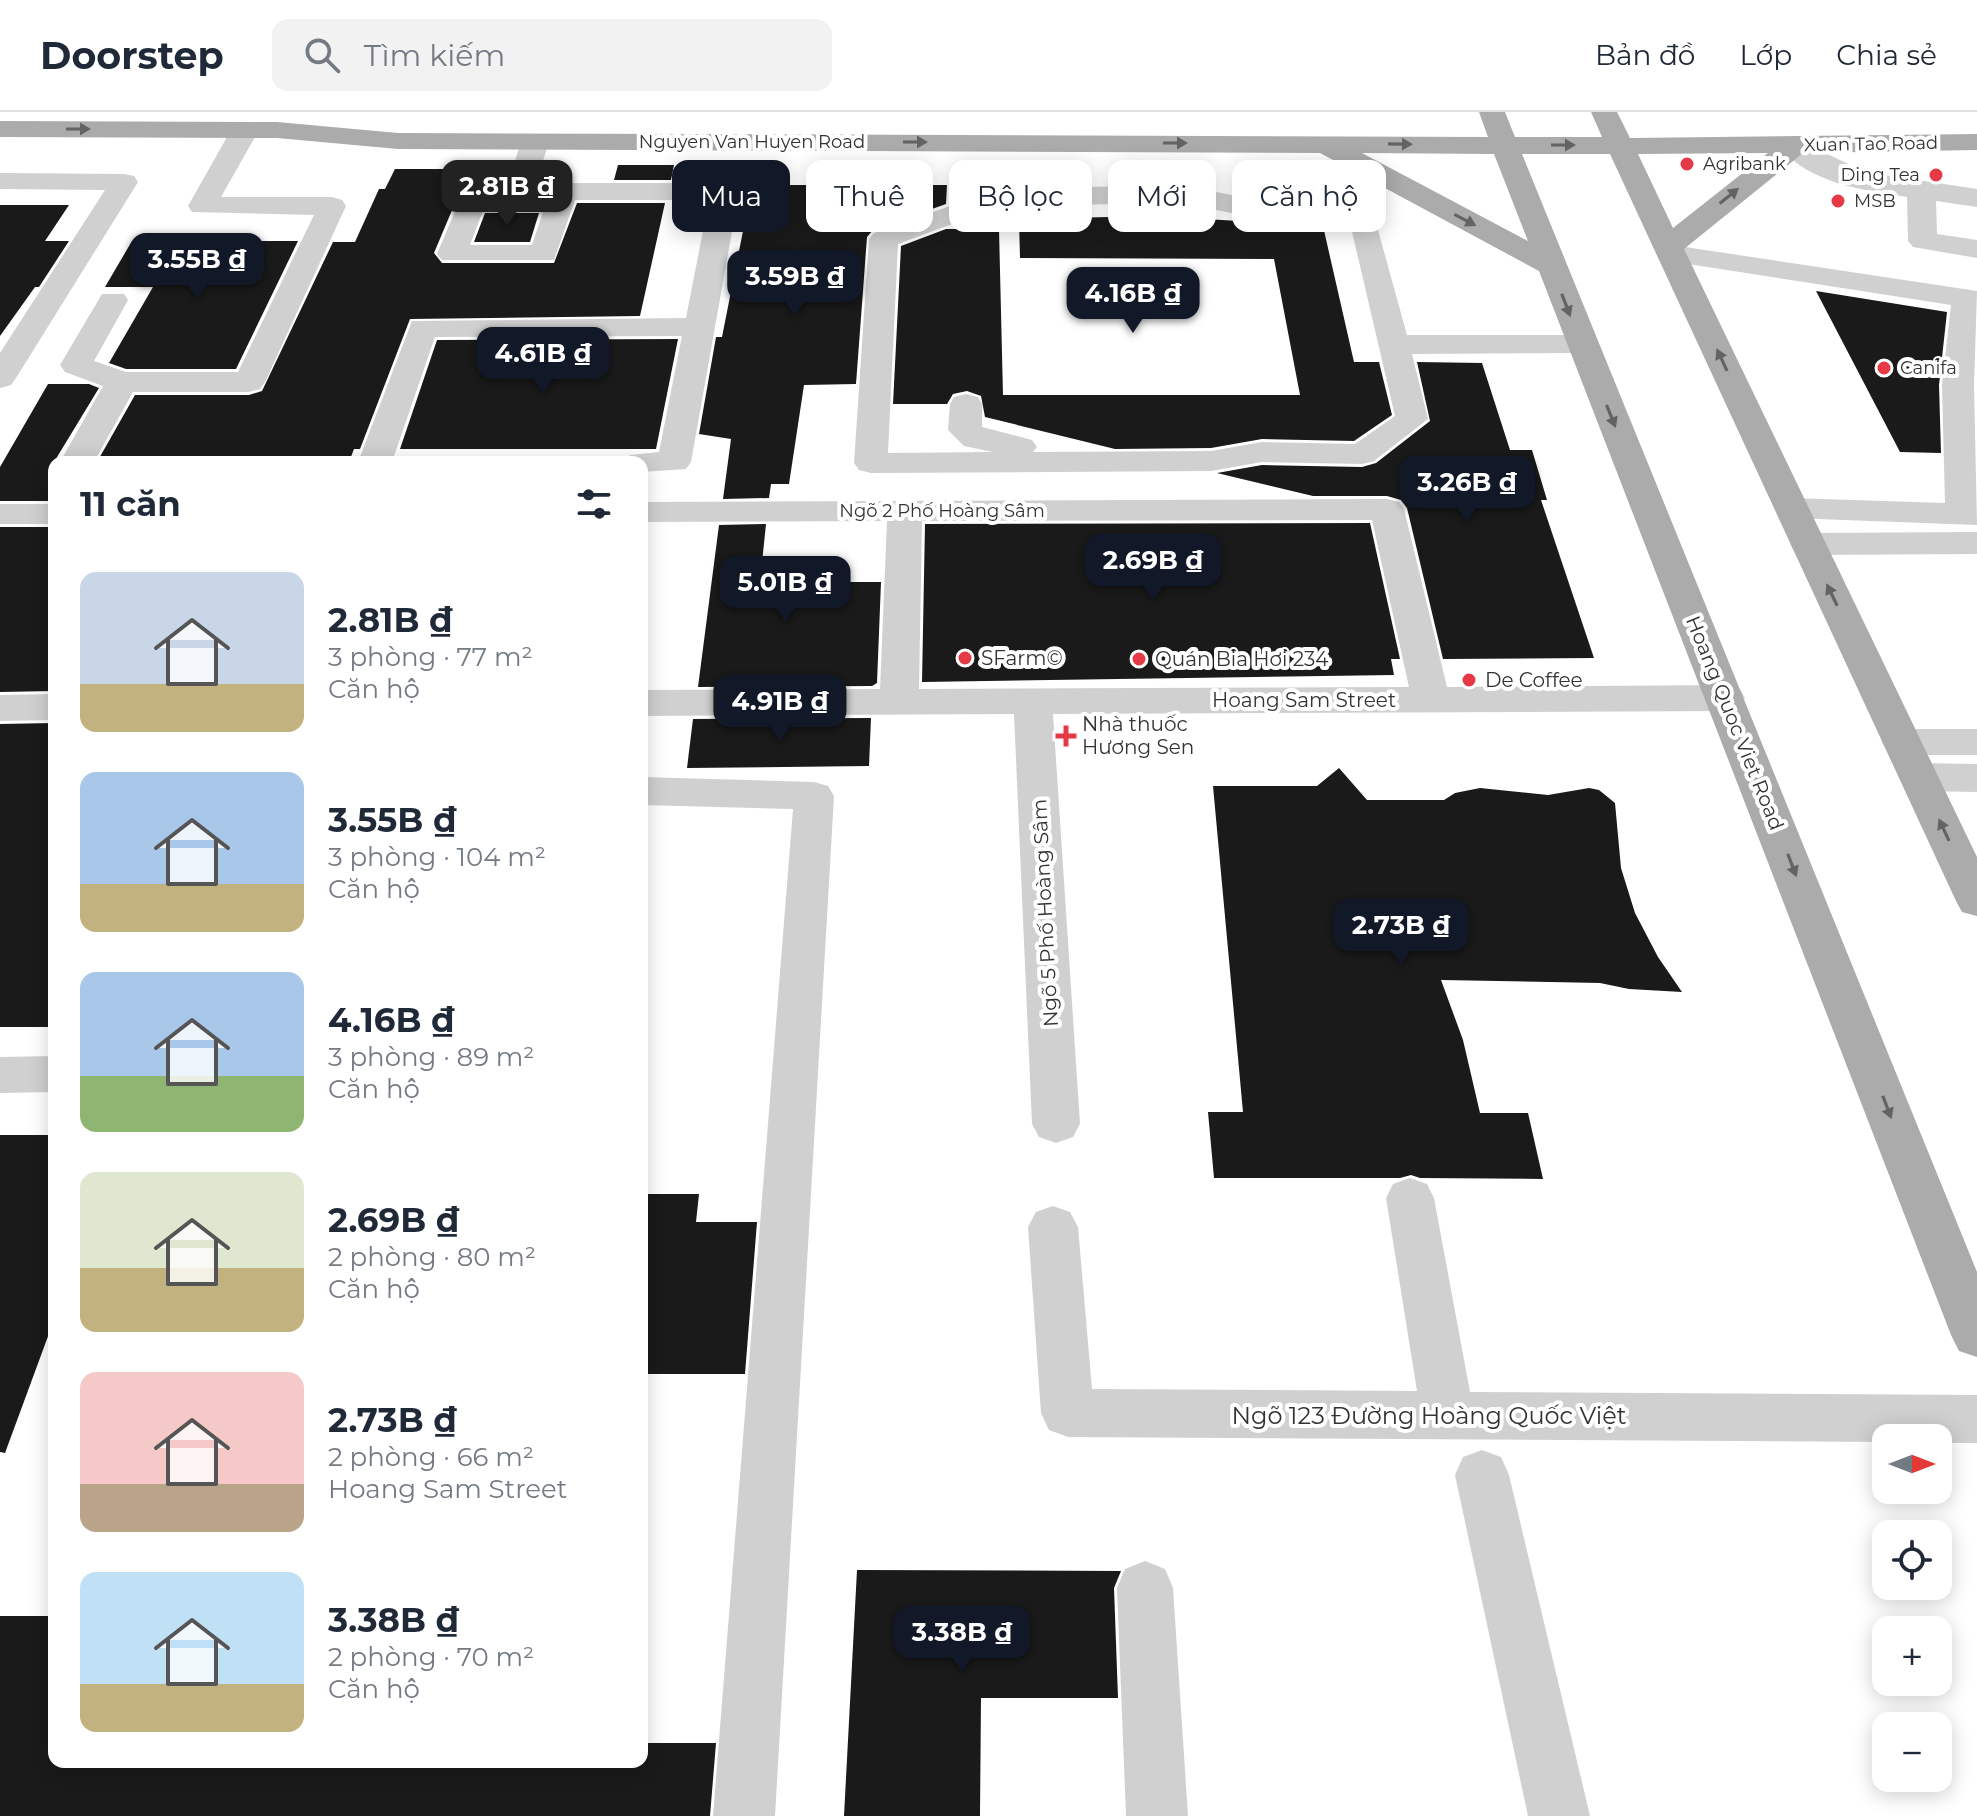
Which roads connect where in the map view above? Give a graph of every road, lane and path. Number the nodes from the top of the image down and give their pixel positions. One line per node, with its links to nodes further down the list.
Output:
1 (1492, 112): 14 (main road, Hoang Quoc Viet Road)
2 (1604, 112): 15 (main road)
3 (426, 115): 8 (main road)
4 (1281, 118): 12 (main road)
5 (1824, 119): 10 (main road)
6 (0, 129): 7 (main road, Nguyen Van Huyen Road, one-way to 7)
7 (245, 130): 8 (main road, Nguyen Van Huyen Road); 33 (street)
8 (277, 130): 9 (main road, Nguyen Van Huyen Road)
9 (535, 142): 12 (main road, Nguyen Van Huyen Road, one-way to 12); 19 (street)
10 (1899, 142): 11 (main road, Xuan Tao Road); 16 (main road, Xuan Tao Road)
11 (1977, 142)
12 (1213, 143): 13 (main road, Nguyen Van Huyen Road)
13 (1322, 143): 14 (main road, Nguyen Van Huyen Road, one-way to 14); 26 (main road, one-way to 26)
14 (1505, 145): 15 (main road, Xuan Tao Road, one-way to 15); 26 (main road, Hoang Quoc Viet Road)
15 (1621, 146): 16 (main road, Xuan Tao Road); 25 (main road)
16 (1794, 146): 18 (street); 25 (main road, one-way to 16)
17 (0, 181): 32 (street)
18 (1921, 189): 22 (street); 24 (street)
19 (519, 191): 20 (street); 20 (street)
20 (564, 191): 29 (street)
21 (1107, 196): 23 (street); 31 (street); 38 (street)
22 (1977, 198)
23 (966, 239)
24 (1977, 249)
25 (1670, 250): 27 (street); 39 (main road, one-way to 25)
26 (1551, 265): 30 (main road, Hoang Quoc Viet Road, one-way to 30)
27 (1972, 299): 44 (street)
28 (113, 300): 33 (street)
29 (699, 327): 36 (street); 37 (street)
30 (1581, 344): 31 (street); 46 (main road, Hoang Quoc Viet Road, one-way to 46)
31 (1394, 345): 38 (street)
32 (0, 378)
33 (122, 382): 35 (street)
34 (966, 404): 38 (street)
35 (80, 456)
36 (377, 456)
37 (648, 462)
38 (1112, 462)
39 (1791, 508): 44 (street); 45 (main road)
40 (905, 511): 41 (street, Ngõ 2 Phố Hoàng Sâm); 47 (street, Ngõ 2 Phố Hoàng Sâm); 49 (street)
41 (648, 512)
42 (0, 514): 43 (street)
43 (48, 514)
44 (1972, 524): 45 (street)
45 (1808, 544): 54 (main road, one-way to 45)
46 (1726, 698): 47 (street, Hoang Sam Street); 63 (main road, Hoang Quoc Viet Road, one-way to 63)
47 (1431, 699): 48 (street, Hoang Sam Street)
48 (1033, 701): 49 (street, Hoang Sam Street); 60 (street, Ngõ 5 Phố Hoàng Sâm)
49 (899, 702): 52 (street, Hoang Sam Street)
50 (48, 707): 51 (street)
51 (0, 708)
52 (648, 710)
53 (1977, 742): 54 (street)
54 (1911, 760): 55 (street); 57 (main road, one-way to 54)
55 (1977, 778)
56 (648, 791): 68 (street)
57 (1977, 901)
58 (48, 1074): 59 (street)
59 (0, 1075)
60 (1056, 1124)
61 (1410, 1198): 64 (street)
62 (1053, 1227): 64 (street, Ngõ 123 Đường Hoàng Quốc Việt)
63 (1977, 1335)
64 (1448, 1416): 65 (street, Ngõ 123 Đường Hoàng Quốc Việt)
65 (1977, 1419)
66 (1482, 1475): 70 (street)
67 (1145, 1588): 69 (street)
68 (744, 1816)
69 (1157, 1816)
70 (1559, 1816)

